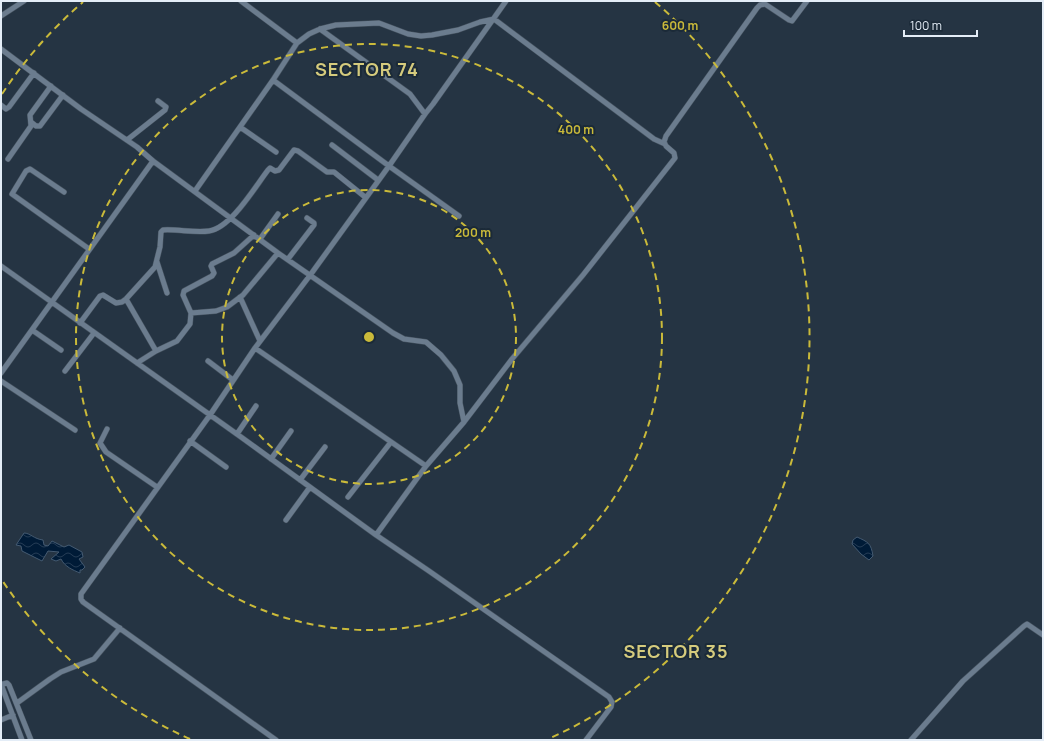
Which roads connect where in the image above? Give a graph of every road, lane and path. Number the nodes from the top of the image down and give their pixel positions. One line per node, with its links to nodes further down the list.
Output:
1 (24, 1): 5 (street)
2 (241, 1): 8 (street)
3 (506, 1): 6 (street)
4 (807, 1): 21 (street)
5 (1, 16)
6 (494, 19): 7 (street); 16 (street); 21 (street)
7 (320, 29): 8 (street); 16 (street)
8 (297, 43): 11 (street)
9 (1, 49): 10 (street)
10 (34, 73): 12 (street); 15 (street)
11 (273, 80): 18 (street); 25 (street)
12 (51, 86): 13 (street); 17 (street)
13 (63, 95): 17 (street); 19 (street)
14 (158, 101): 19 (street)
15 (1, 105)
16 (424, 114): 25 (street)
17 (31, 122): 23 (street)
18 (240, 127): 22 (street); 27 (street)
19 (127, 140): 24 (street)
20 (332, 144): 26 (street)
21 (665, 144): 62 (street)
22 (276, 152)
23 (8, 159)
24 (153, 161): 27 (street); 36 (street)
25 (389, 166): 26 (street); 31 (street)
26 (378, 180): 29 (street)
27 (195, 191): 32 (street)
28 (64, 192): 36 (street)
29 (365, 197): 32 (street); 41 (street)
30 (278, 214): 35 (street)
31 (459, 216)
32 (232, 218): 34 (street); 39 (street)
33 (307, 218): 38 (street)
34 (254, 235): 35 (street); 46 (street)
35 (260, 239): 37 (street)
36 (89, 249): 45 (street)
37 (278, 253): 38 (street); 43 (street)
38 (288, 259): 41 (street)
39 (157, 262): 42 (street); 44 (street)
40 (1, 266): 45 (street)
41 (310, 274): 50 (street); 62 (street)
42 (167, 293)
43 (240, 297): 46 (street); 50 (street)
44 (126, 299): 47 (street); 53 (street)
45 (52, 303): 47 (street); 48 (street)
46 (191, 313): 53 (street)
47 (80, 323): 49 (street)
48 (32, 330): 52 (street); 57 (street)
49 (94, 333): 55 (street); 56 (street)
50 (260, 341): 51 (street)
51 (255, 348): 59 (street); 68 (street)
52 (61, 350)
53 (156, 351): 55 (street)
54 (208, 361): 59 (street)
55 (137, 363): 61 (street)
56 (65, 371)
57 (1, 373)
58 (1, 380): 64 (street)
59 (233, 380): 61 (street)
60 (256, 406): 66 (street)
61 (210, 415): 66 (street); 67 (street)
62 (464, 422): 71 (street)
63 (107, 429): 74 (street)
64 (75, 430)
65 (291, 431): 70 (street)
66 (237, 434): 70 (street)
67 (190, 441): 72 (street); 74 (street)
68 (391, 442): 71 (street); 76 (street)
69 (325, 447): 73 (street)
70 (271, 459): 73 (street)
71 (426, 466): 78 (street)
72 (226, 467)
73 (300, 480): 75 (street)
74 (157, 487): 79 (street)
75 (310, 487): 77 (street); 78 (street)
76 (348, 497)
77 (286, 520)
78 (376, 535): 87 (street)
79 (120, 628): 81 (street); 84 (street)
80 (1043, 635): 88 (street)
81 (17, 702): 82 (street); 86 (street)
82 (13, 715): 83 (street); 85 (street)
83 (1, 720)
84 (273, 739)
85 (22, 740)
86 (31, 740)
87 (586, 740)
88 (911, 740)

